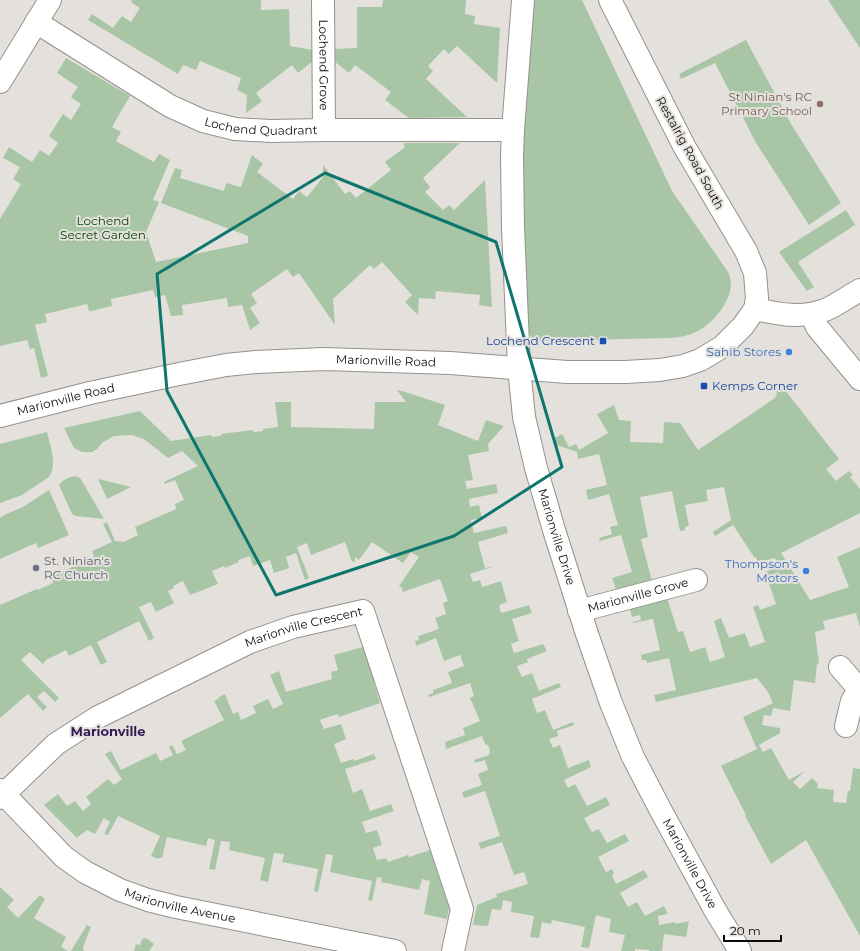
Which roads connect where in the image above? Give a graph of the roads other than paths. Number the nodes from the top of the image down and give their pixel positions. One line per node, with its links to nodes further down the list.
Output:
1 (50, 0): 5 (street)
2 (323, 0): 7 (street, Lochend Grove)
3 (523, 0): 8 (street)
4 (610, 0): 10 (street, Restalrig Road South)
5 (36, 22): 6 (street); 7 (street, Lochend Quadrant)
6 (0, 82)
7 (324, 130): 8 (street, Lochend Quadrant)
8 (513, 130): 12 (street)
9 (860, 290): 11 (street)
10 (755, 308): 11 (street); 12 (street, Marionville Road)
11 (811, 314): 13 (street)
12 (519, 368): 14 (street, Marionville Road); 16 (street, Marionville Drive)
13 (860, 379)
14 (0, 416)
15 (696, 580): 16 (street, Marionville Grove)
16 (579, 610): 23 (street, Marionville Drive)
17 (840, 667): 18 (street)
18 (860, 688): 19 (street)
19 (846, 726)
20 (1, 794): 21 (street, Marionville Avenue); 22 (street, Marionville Crescent)
21 (395, 951)
22 (453, 951)
23 (740, 951)

